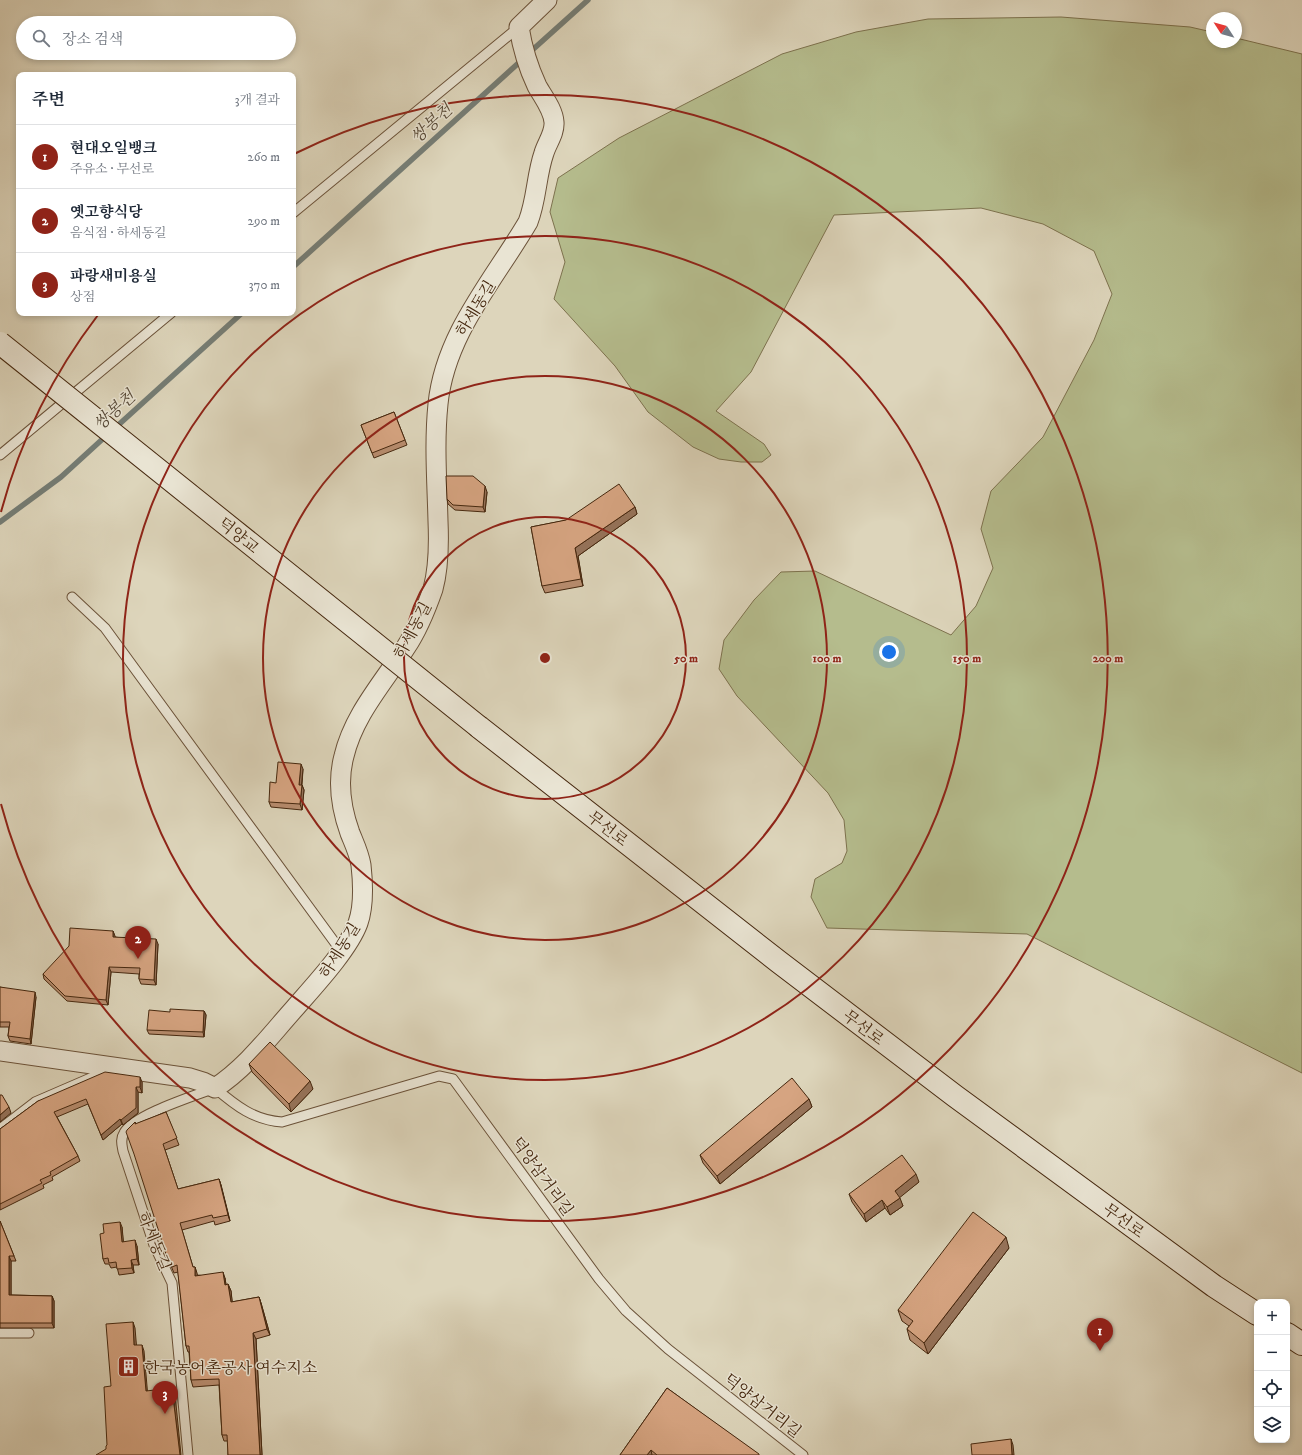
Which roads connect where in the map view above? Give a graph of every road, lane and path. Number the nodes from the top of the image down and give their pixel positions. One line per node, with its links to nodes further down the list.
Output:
1 (547, 0): 2 (street)
2 (520, 32): 3 (lane); 9 (street, 하세동길)
3 (296, 212)
4 (167, 316): 6 (lane)
5 (0, 343): 8 (street, 덕양교, bridge)
6 (0, 455)
7 (72, 597): 9 (lane)
8 (479, 727): 14 (street, 무선로)
9 (342, 951): 12 (street, 하세동길)
10 (0, 1051): 11 (street)
11 (115, 1068): 12 (street); 13 (lane)
12 (215, 1088): 19 (lane, 하세동길); 20 (lane, 덕양삼거리길)
13 (0, 1129)
14 (1254, 1312)
15 (29, 1332): 16 (lane)
16 (0, 1333)
17 (1288, 1335): 18 (street)
18 (1302, 1344)
19 (188, 1455)
20 (803, 1455)

